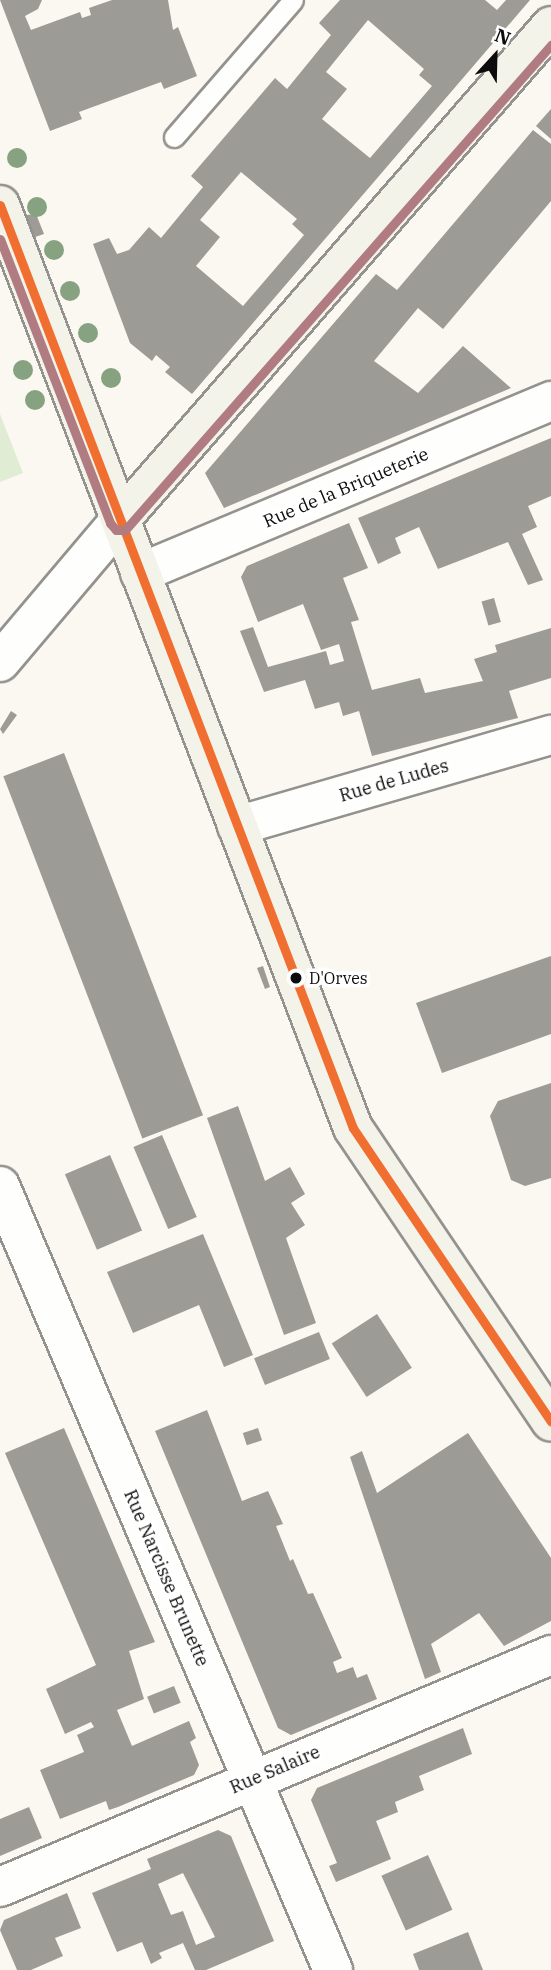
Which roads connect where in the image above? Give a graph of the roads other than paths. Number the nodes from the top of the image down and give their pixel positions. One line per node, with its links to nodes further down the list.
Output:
1 (293, 0): 3 (lane)
2 (545, 44): 6 (street)
3 (174, 137)
4 (0, 205): 6 (street)
5 (551, 401): 7 (street, Rue de la Briqueterie)
6 (121, 519): 7 (street); 8 (street)
7 (140, 573): 10 (street)
8 (0, 663)
9 (551, 735): 10 (street, Rue de Ludes)
10 (237, 827): 12 (street)
11 (0, 1186): 14 (street, Rue Narcisse Brunette)
12 (551, 1421)
13 (551, 1655): 14 (street, Rue Salaire)
14 (252, 1779): 15 (street, Rue Salaire); 16 (street, Rue Narcisse Brunette)
15 (0, 1887)
16 (332, 1970)

